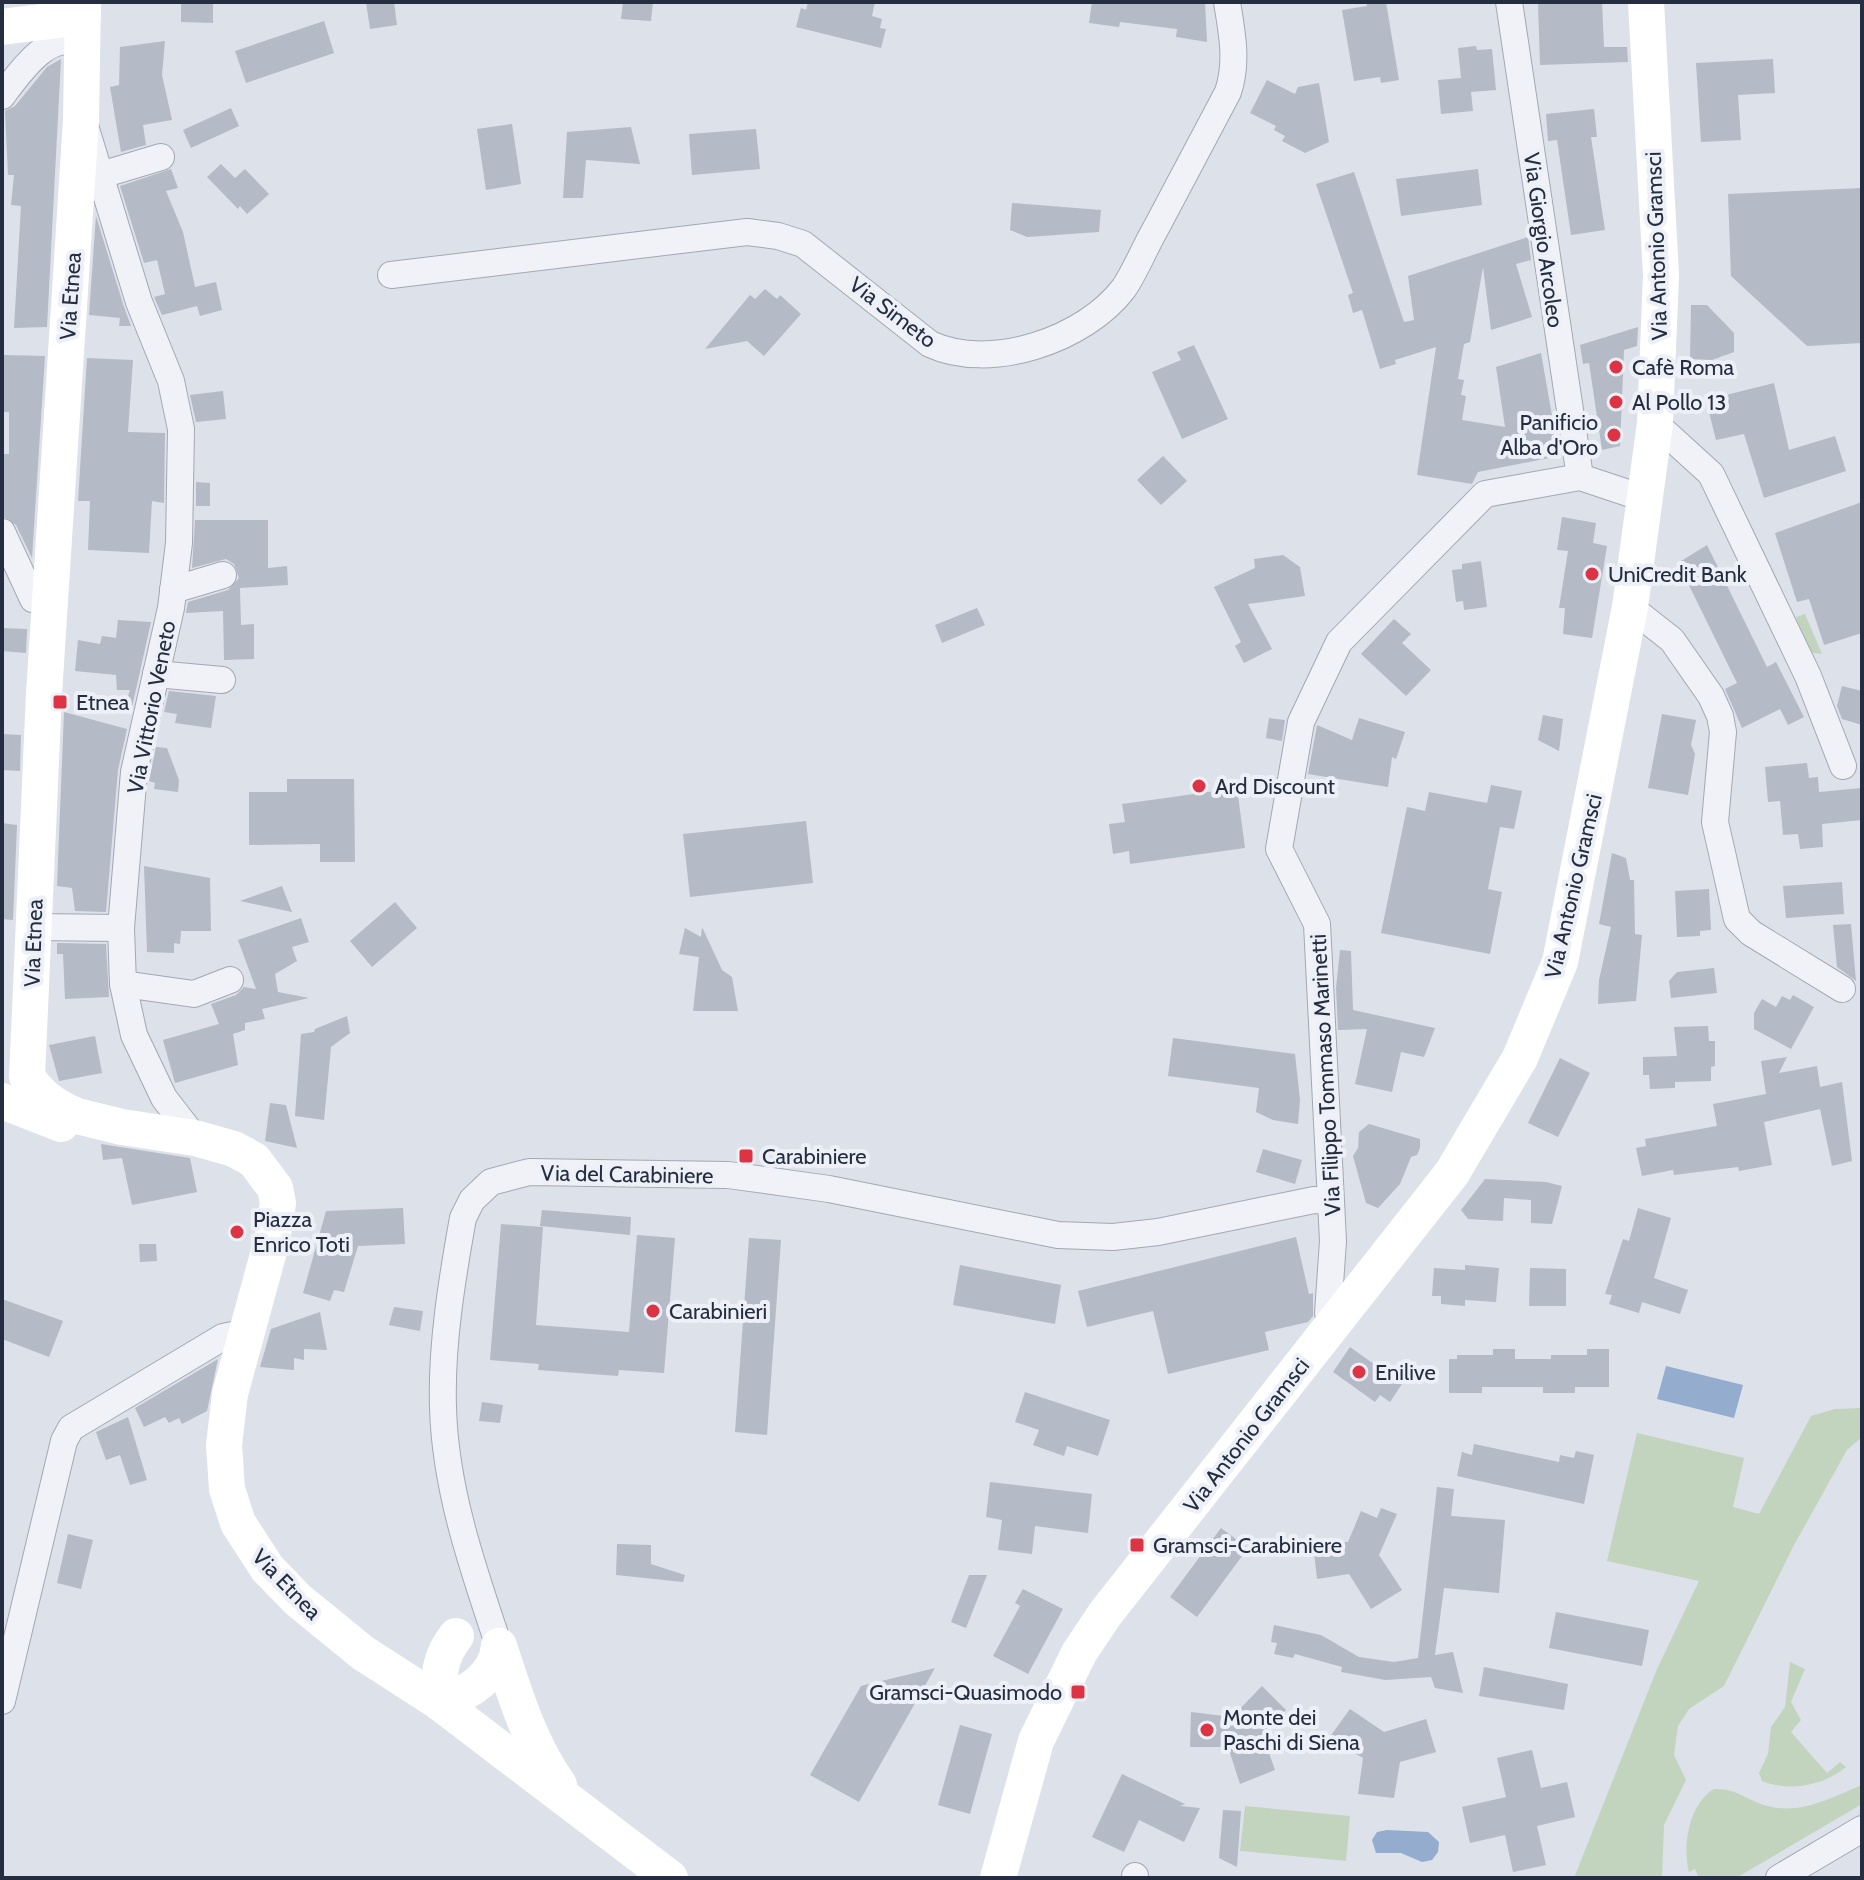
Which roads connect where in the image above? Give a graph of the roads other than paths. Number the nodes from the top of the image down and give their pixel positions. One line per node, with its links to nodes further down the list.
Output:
1 (1227, 2): 10 (street, Via Simeto)
2 (1509, 2): 12 (street, Via Giorgio Arcoleo)
3 (1646, 2): 11 (main road, Via Antonio Gramsci)
4 (2, 27): 5 (main road)
5 (67, 27): 6 (street); 7 (main road, Via Etnea)
6 (2, 96)
7 (81, 120): 9 (street, Via Vittorio Veneto); 17 (main road, Via Etnea)
8 (161, 157): 9 (street)
9 (101, 175): 16 (street, Via Vittorio Veneto)
10 (391, 275)
11 (1655, 423): 13 (main road, Via Antonio Gramsci); 21 (street)
12 (1580, 477): 13 (street, Via Filippo Tommaso Marinetti); 29 (street, Via Filippo Tommaso Marinetti)
13 (1646, 499): 18 (main road, Via Antonio Gramsci)
14 (2, 532): 17 (street)
15 (223, 575): 16 (street)
16 (173, 590): 19 (street, Via Vittorio Veneto)
17 (51, 600): 22 (main road, Via Etnea)
18 (1630, 607): 26 (street); 30 (main road, Via Antonio Gramsci)
19 (156, 674): 20 (street); 23 (street, Via Vittorio Veneto)
20 (222, 680)
21 (1843, 766)
22 (33, 927): 23 (street); 27 (main road, Via Etnea)
23 (121, 928): 25 (street, Via Vittorio Veneto)
24 (230, 980): 25 (street)
25 (123, 984): 28 (street, Via Vittorio Veneto)
26 (1842, 989)
27 (8, 1089): 28 (main road, Via Etnea)
28 (195, 1138): 31 (main road, Via Etnea)
29 (1330, 1201): 30 (street, Via Filippo Tommaso Marinetti); 32 (street, Via del Carabiniere)
30 (1335, 1324): 40 (main road, Via Antonio Gramsci)
31 (247, 1332): 35 (main road, Via Etnea); 36 (street)
32 (467, 1550): 33 (street); 34 (street)
33 (450, 1644): 35 (main road); 37 (main road)
34 (499, 1646): 37 (main road); 38 (main road)
35 (363, 1653): 37 (main road, Via Etnea)
36 (2, 1701)
37 (440, 1703): 38 (main road, Via Etnea)
38 (574, 1806): 41 (main road)
39 (1862, 1829): 42 (street)
40 (1004, 1868)
41 (670, 1878)
42 (1779, 1878)

